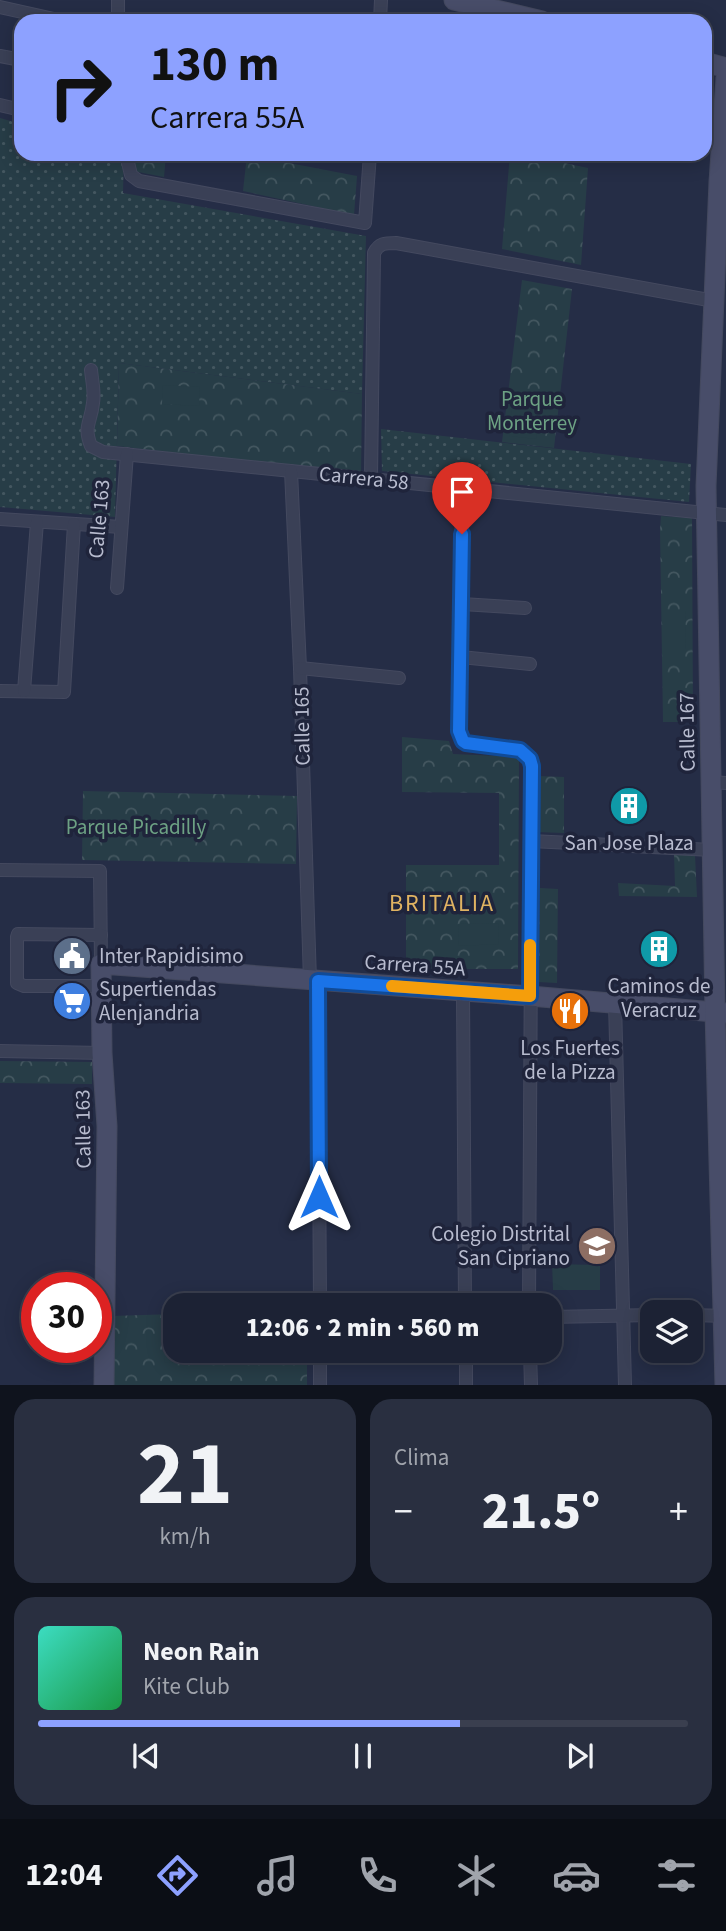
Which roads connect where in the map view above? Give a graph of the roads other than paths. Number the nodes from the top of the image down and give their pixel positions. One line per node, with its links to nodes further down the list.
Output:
1 (454, 0): 4 (street)
2 (0, 7): 3 (street)
3 (32, 14)
4 (513, 14)
5 (726, 78): 8 (street, Calle 167)
6 (128, 161): 7 (street)
7 (369, 161)
8 (715, 301): 9 (street, Calle 167); 13 (street)
9 (719, 354): 15 (street, Calle 167)
10 (91, 370): 11 (street, Carrera 58)
11 (127, 454): 12 (street, Carrera 58); 20 (street, Calle 163)
12 (291, 471): 13 (street, Carrera 58); 26 (street, Calle 165)
13 (371, 479): 14 (street, Carrera 58)
14 (462, 488): 15 (street, Carrera 58); 22 (street)
15 (706, 513): 16 (street, Carrera 58); 30 (street, Calle 167)
16 (726, 515)
17 (0, 519): 18 (street)
18 (37, 522): 19 (street); 29 (street)
19 (74, 524): 20 (street); 29 (street, Calle 163)
20 (121, 527): 21 (street, Calle 163)
21 (117, 588)
22 (462, 604): 23 (street); 24 (street)
23 (525, 608)
24 (461, 657): 25 (street); 31 (street)
25 (530, 664)
26 (300, 668): 27 (street); 37 (street, Calle 165)
27 (399, 678)
28 (0, 691): 29 (street)
29 (23, 691)
30 (719, 783): 32 (street, Calle 167)
31 (531, 841): 32 (street); 40 (street)
32 (712, 850): 34 (street, Calle 167)
33 (0, 870): 35 (street, Calle 163)
34 (720, 903): 42 (street, Calle 167)
35 (101, 935): 36 (street, Calle 163); 38 (street)
36 (101, 964): 37 (street, Carrera 55A); 38 (street, Calle 163)
37 (314, 981): 39 (street, Carrera 55A); 46 (street, Calle 165)
38 (101, 986): 44 (street, Calle 163)
39 (463, 991): 40 (street, Carrera 55A); 47 (street)
40 (530, 996): 41 (street, Carrera 55A); 48 (street)
41 (615, 1003): 42 (street, Carrera 55A); 49 (street)
42 (721, 1013): 45 (street, Calle 167)
43 (0, 1051): 44 (street)
44 (102, 1053): 57 (street, Calle 163)
45 (723, 1220): 52 (street, Calle 167)
46 (320, 1293)
47 (465, 1293)
48 (529, 1293)
49 (623, 1315): 50 (street); 53 (street); 61 (street)
50 (640, 1315)
51 (703, 1315): 52 (street)
52 (725, 1315): 62 (street, Calle 167)
53 (562, 1317)
54 (320, 1363): 58 (street)
55 (466, 1363): 59 (street)
56 (530, 1363): 60 (street)
57 (104, 1385)
58 (320, 1385)
59 (466, 1385)
60 (531, 1385)
61 (625, 1385)
62 (725, 1385)

